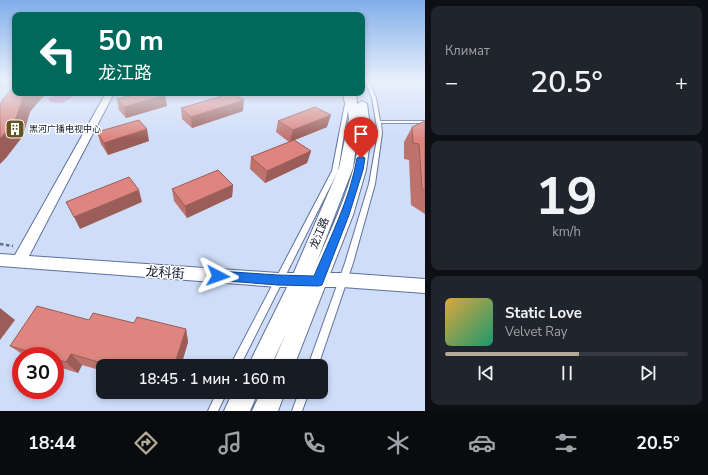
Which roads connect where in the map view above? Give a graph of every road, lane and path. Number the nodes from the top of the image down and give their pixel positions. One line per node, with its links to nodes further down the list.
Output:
1 (106, 100): 11 (street)
2 (346, 100): 12 (lane)
3 (352, 100): 14 (street, 龙江路)
4 (361, 100): 15 (street, 龙江路)
5 (374, 100): 6 (lane)
6 (378, 122): 7 (lane); 13 (lane)
7 (425, 122)
8 (0, 244): 9 (path)
9 (13, 246)
10 (0, 260): 11 (street, 龙科街)
11 (19, 262): 12 (street, 龙科街)
12 (278, 280): 14 (street, 龙科街); 17 (lane)
13 (342, 280): 15 (street, 龙科街); 16 (street, 龙科街); 20 (lane)
14 (300, 281): 15 (street, 龙科街); 18 (street, 龙江路)
15 (318, 281): 19 (street, 龙江路)
16 (425, 286)
17 (239, 359)
18 (261, 359)
19 (286, 359)
20 (315, 359)
21 (219, 399): 25 (lane)
22 (243, 399): 26 (street)
23 (270, 399): 27 (street)
24 (301, 399): 28 (lane)
25 (213, 411)
26 (237, 411)
27 (265, 411)
28 (297, 411)

